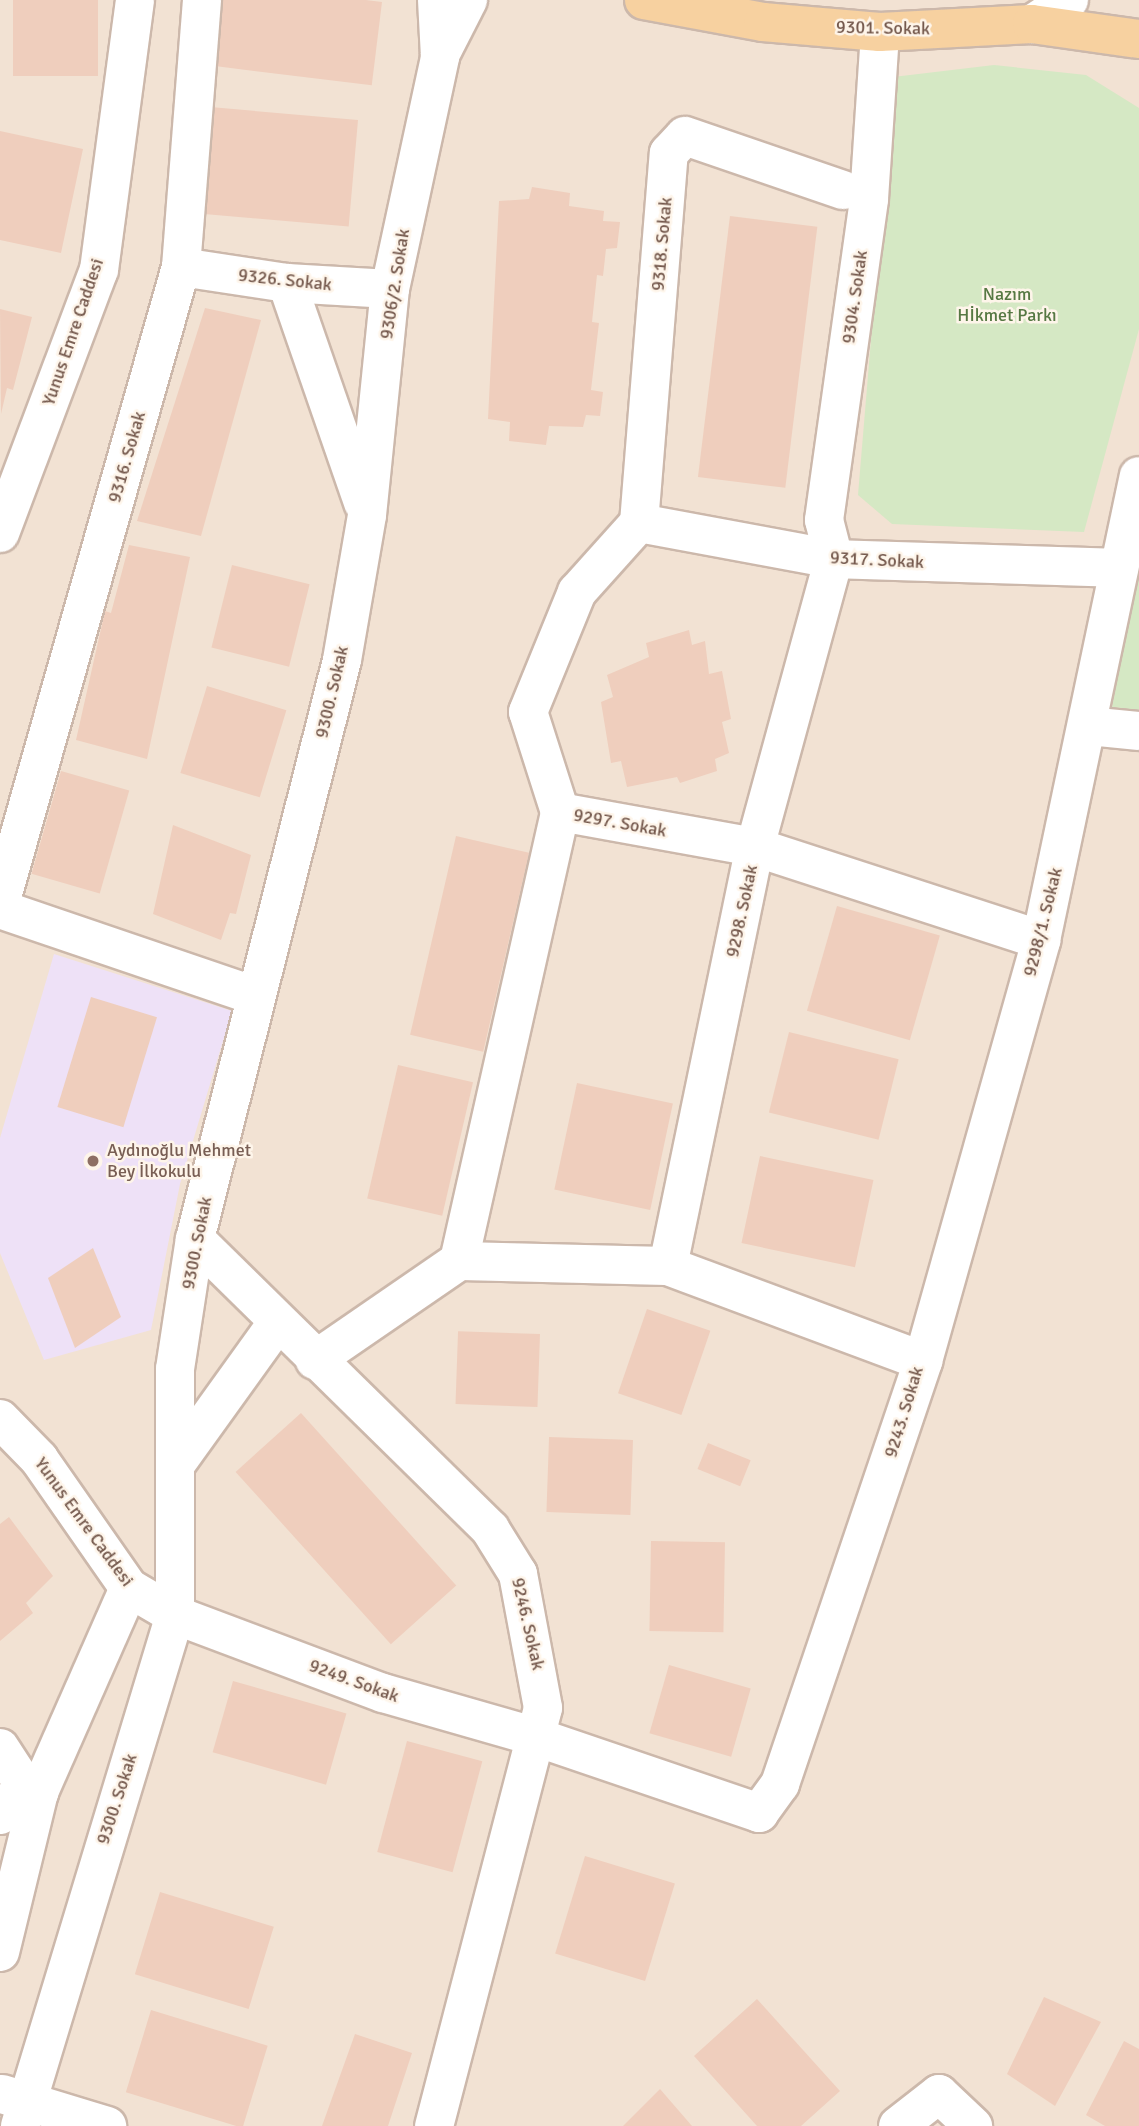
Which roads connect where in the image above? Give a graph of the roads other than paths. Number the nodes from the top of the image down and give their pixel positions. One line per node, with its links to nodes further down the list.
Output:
1 (135, 0): 19 (street, Yunus Emre Caddesi)
2 (202, 0): 13 (street, 9316. Sokak)
3 (437, 0): 11 (street, 9306/2. Sokak)
4 (468, 0): 11 (street, 9306/2. Sokak)
5 (644, 0): 7 (main road, 9301. Sokak)
6 (1069, 0): 8 (street)
7 (763, 11): 9 (main road, 9301. Sokak)
8 (1032, 24): 9 (main road, 9301. Sokak); 10 (main road, 9301. Sokak)
9 (880, 32): 20 (street, 9304. Sokak)
10 (1134, 40)
11 (440, 57): 15 (street, 9306/2. Sokak)
12 (843, 190): 18 (street, 9318. Sokak)
13 (181, 267): 14 (street, 9326. Sokak); 26 (street, 9316. Sokak)
14 (287, 283): 15 (street, 9326. Sokak); 17 (street, 9300. Sokak)
15 (390, 289): 17 (street, 9306/2. Sokak)
16 (1139, 476): 21 (street, 9298/1. Sokak)
17 (367, 515): 28 (street, 9300. Sokak)
18 (639, 523): 20 (street, 9317. Sokak); 24 (street)
19 (0, 533)
20 (834, 559): 21 (street, 9317. Sokak); 25 (street, 9298. Sokak)
21 (1119, 568): 22 (street, 9298/1. Sokak)
22 (1087, 726): 23 (street); 27 (street, 9298/1. Sokak)
23 (1139, 731)
24 (560, 812): 25 (street, 9297. Sokak); 30 (street, 9297. Sokak)
25 (755, 847): 27 (street, 9297. Sokak); 31 (street, 9298. Sokak)
26 (0, 906): 28 (street, 9316. Sokak)
27 (1041, 940): 34 (street, 9298/1. Sokak)
28 (256, 996): 29 (street, 9300. Sokak)
29 (195, 1239): 32 (street, 9246. Sokak); 36 (street, 9300. Sokak)
30 (459, 1261): 31 (street, 9243. Sokak); 33 (street)
31 (668, 1266): 34 (street, 9243. Sokak)
32 (278, 1322): 33 (street, 9246. Sokak); 36 (street)
33 (315, 1360): 39 (street, 9246. Sokak)
34 (923, 1361): 39 (street, 9243. Sokak)
35 (0, 1419): 37 (street, Yunus Emre Caddesi)
36 (178, 1461): 38 (street, 9300. Sokak)
37 (129, 1588): 38 (street, Yunus Emre Caddesi); 41 (street)
38 (175, 1615): 39 (street, 9249. Sokak); 44 (street, 9300. Sokak)
39 (536, 1737): 46 (street, 9246. Sokak)
40 (0, 1748): 41 (street)
41 (32, 1788): 42 (street); 43 (street)
42 (0, 1815)
43 (0, 1952)
44 (15, 2107): 45 (street)
45 (107, 2126)
46 (434, 2126)
47 (898, 2126): 48 (street)
48 (972, 2126)

